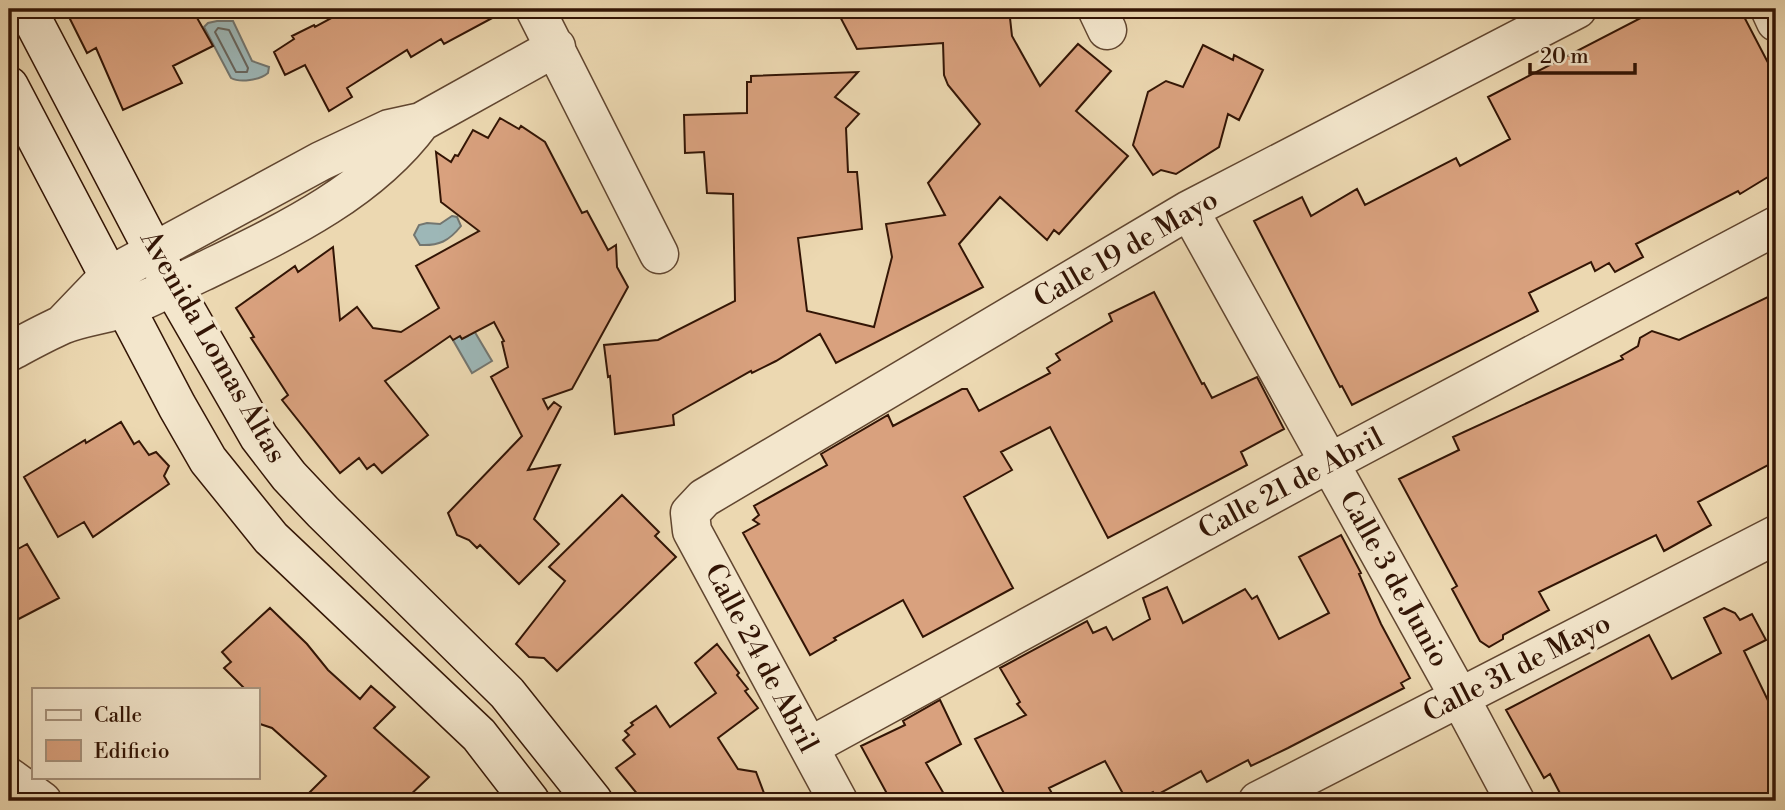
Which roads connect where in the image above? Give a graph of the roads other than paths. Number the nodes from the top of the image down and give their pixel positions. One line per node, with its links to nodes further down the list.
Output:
1 (27, 9): 13 (street, Avenida Lomas Altas)
2 (535, 9): 6 (street)
3 (1577, 9): 11 (street, Calle 19 de Mayo)
4 (1770, 9): 5 (street)
5 (1776, 22)
6 (556, 47): 8 (street); 14 (street)
7 (9, 86): 16 (street, Avenida Lomas Altas)
8 (421, 122): 9 (street); 10 (street)
9 (307, 168): 10 (street); 13 (street)
10 (326, 206): 15 (street)
11 (1189, 210): 18 (street, Calle 3 de Junio); 19 (street, Calle 19 de Mayo)
12 (1776, 226): 18 (street, Calle 21 de Abril)
13 (155, 250): 15 (street, Avenida Lomas Altas); 16 (street)
14 (659, 254)
15 (172, 286): 16 (street); 26 (street, Avenida Lomas Altas)
16 (116, 292): 17 (street); 25 (street, Avenida Lomas Altas)
17 (9, 352)
18 (1329, 463): 21 (street, Calle 3 de Junio); 22 (street, Calle 21 de Abril)
19 (690, 513): 22 (street, Calle 24 de Abril)
20 (1776, 535): 21 (street, Calle 31 de Mayo)
21 (1460, 698): 28 (street, Calle 31 de Mayo); 29 (street, Calle 3 de Junio)
22 (809, 747): 27 (street, Calle 24 de Abril)
23 (9, 777): 24 (street)
24 (42, 801)
25 (530, 801)
26 (593, 801)
27 (838, 801)
28 (1258, 801)
29 (1515, 801)

